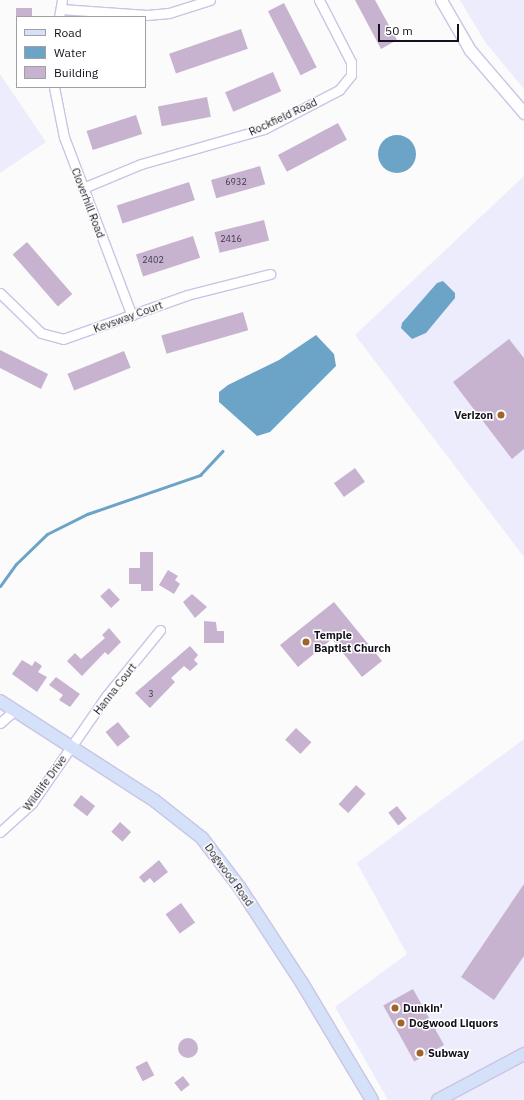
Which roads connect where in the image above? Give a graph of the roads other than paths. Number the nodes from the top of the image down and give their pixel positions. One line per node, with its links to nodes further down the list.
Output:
1 (210, 0): 4 (street)
2 (319, 0): 7 (street, Rockfield Road)
3 (441, 0): 6 (street)
4 (61, 9)
5 (54, 88): 7 (street, Cloverhill Road)
6 (524, 113)
7 (83, 188): 10 (street, Cloverhill Road)
8 (270, 274): 10 (street, Kevsway Court)
9 (0, 293): 10 (street, Kevsway Court)
10 (132, 316)
11 (160, 630): 15 (street, Hanna Court)
12 (0, 701): 13 (main road, Dogwood Road)
13 (14, 711): 14 (street); 15 (main road, Dogwood Road)
14 (0, 723)
15 (71, 748): 16 (street, Wildlife Drive); 18 (main road, Dogwood Road)
16 (0, 832)
17 (524, 1054): 19 (main road)
18 (372, 1100)
19 (438, 1100)

